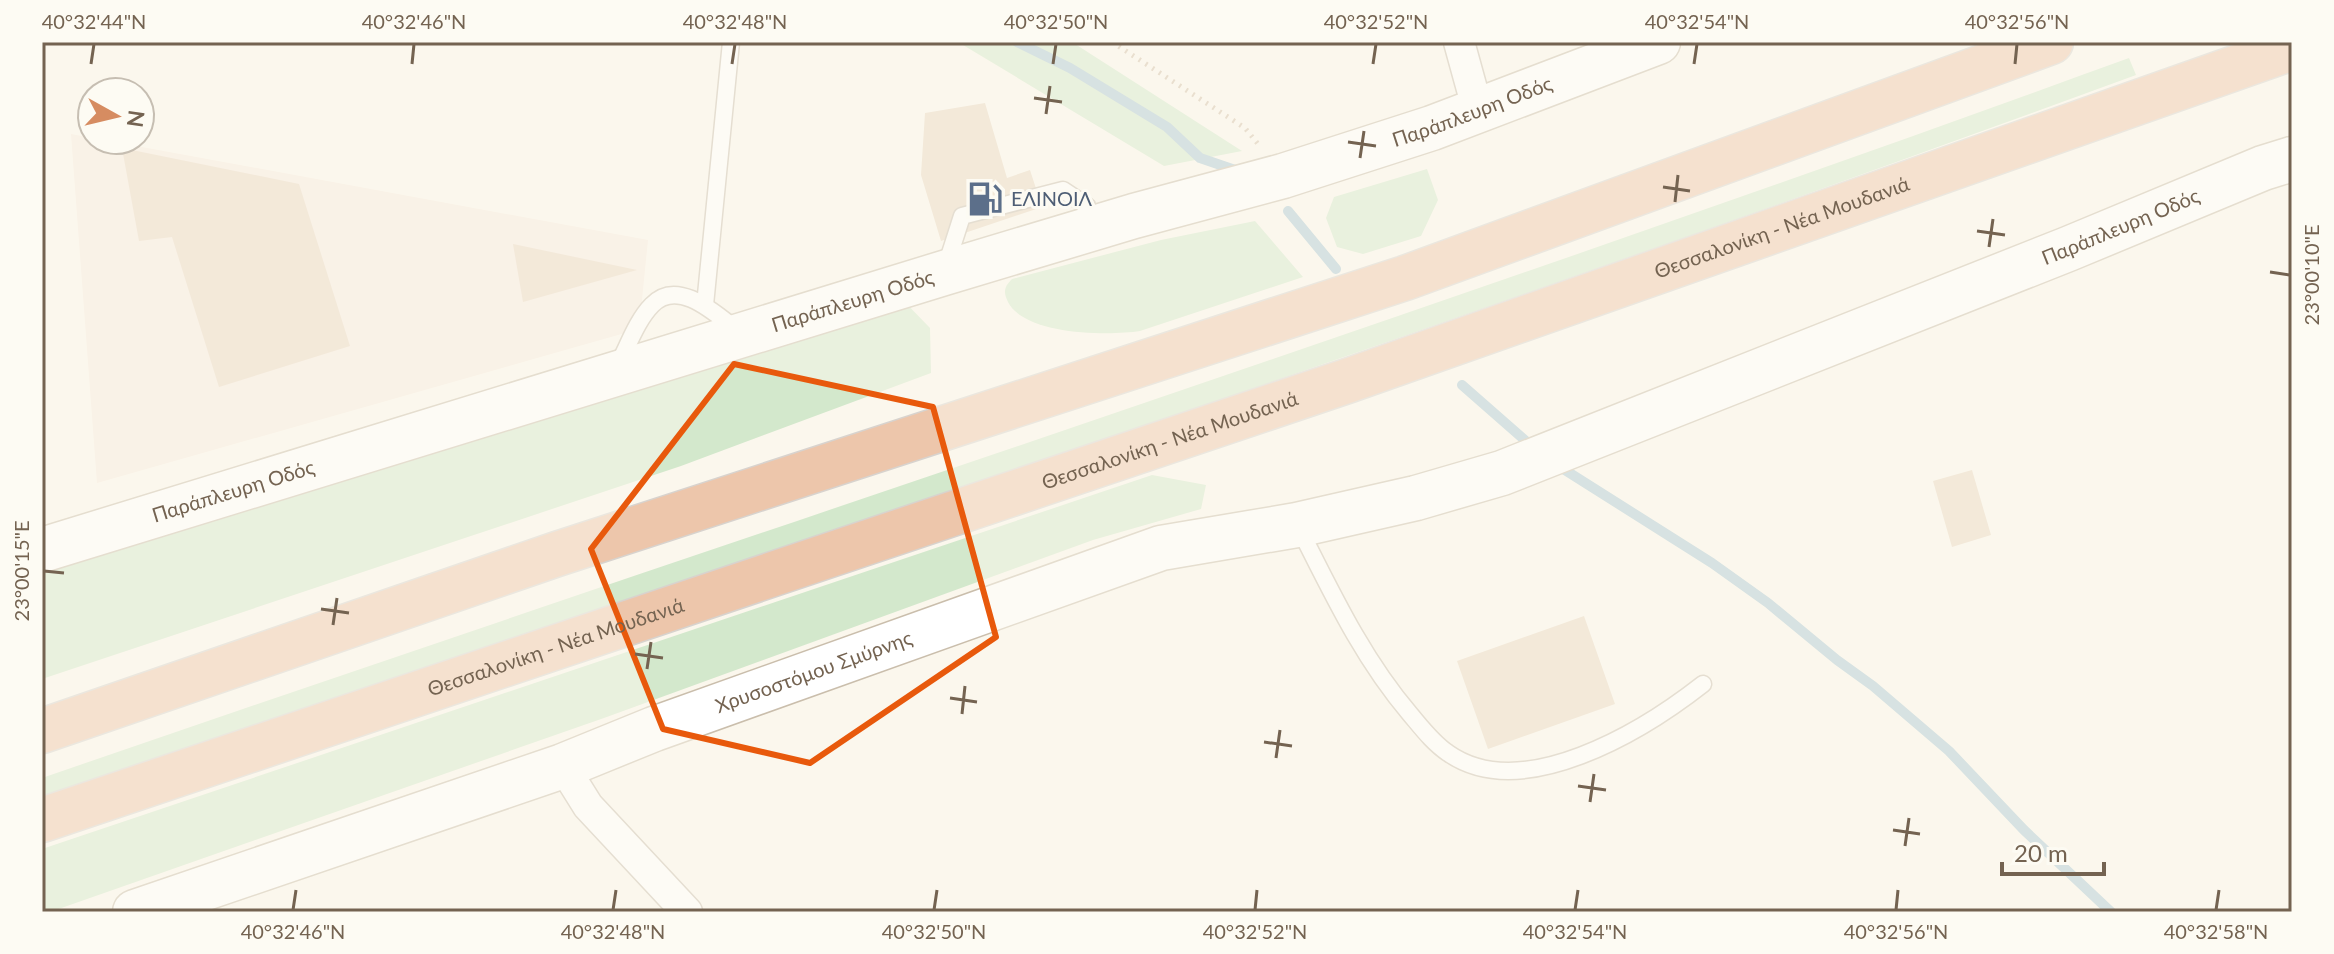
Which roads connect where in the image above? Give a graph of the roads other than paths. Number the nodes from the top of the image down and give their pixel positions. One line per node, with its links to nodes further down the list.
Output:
1 (731, 42): 10 (lane)
2 (1459, 42): 6 (street)
3 (1658, 42): 6 (street, Παράπλευρη Οδός)
4 (2045, 43): 17 (highway)
5 (2292, 48): 19 (highway, Θεσσαλονίκη - Νέα Μουδανιά)
6 (1478, 111): 9 (street, Παράπλευρη Οδός)
7 (2292, 159): 13 (street, Παράπλευρη Οδός)
8 (1087, 206): 9 (lane)
9 (944, 273): 11 (street, Παράπλευρη Οδός)
10 (705, 305): 11 (lane); 12 (lane)
11 (743, 334): 12 (street, Παράπλευρη Οδός)
12 (613, 374): 15 (street, Παράπλευρη Οδός)
13 (1502, 473): 14 (street, Χρυσοστόμου Σμύρνης)
14 (1297, 525): 16 (lane); 18 (street, Χρυσοστόμου Σμύρνης)
15 (42, 550)
16 (1703, 684)
17 (42, 731)
18 (563, 766): 20 (street, Χρυσοστόμου Σμύρνης); 21 (street)
19 (42, 820)
20 (135, 912)
21 (687, 912)

